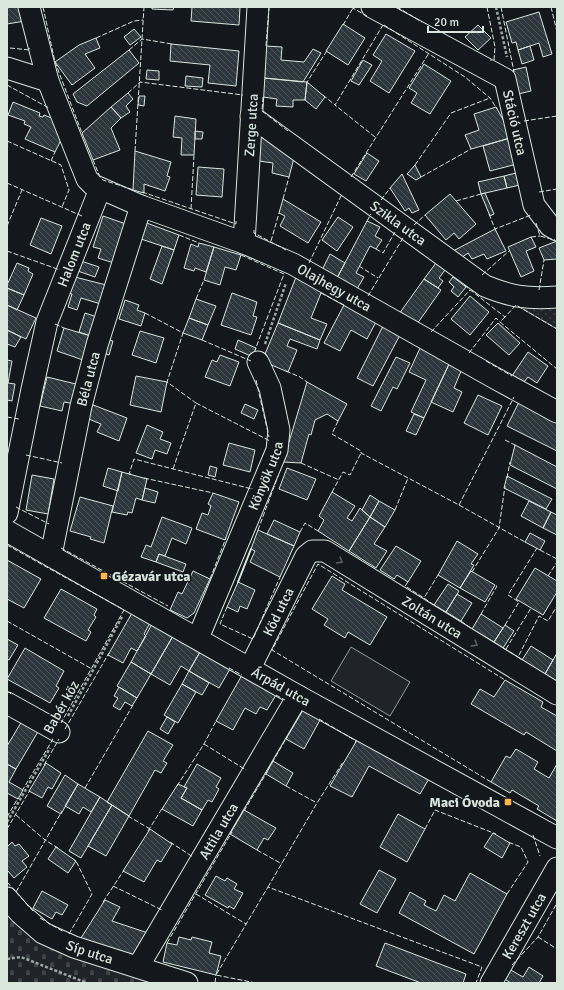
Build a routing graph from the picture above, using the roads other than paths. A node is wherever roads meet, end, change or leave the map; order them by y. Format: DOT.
graph roads {
  1 [pos="28,7"];
  2 [pos="258,7"];
  3 [pos="372,7"];
  4 [pos="7,68"];
  5 [pos="48,81"];
  6 [pos="251,116"];
  7 [pos="100,189"];
  8 [pos="141,206"];
  9 [pos="557,230"];
  10 [pos="244,243"];
  11 [pos="557,297"];
  12 [pos="258,362"];
  13 [pos="557,412"];
  14 [pos="7,513"];
  15 [pos="7,531"];
  16 [pos="51,555"];
  17 [pos="306,556"];
  18 [pos="198,638"];
  19 [pos="250,668"];
  20 [pos="557,694"];
  21 [pos="298,696"];
  22 [pos="7,703"];
  23 [pos="59,732"];
  24 [pos="557,838"];
  25 [pos="557,868"];
  26 [pos="7,898"];
  27 [pos="138,967"];
  28 [pos="187,983"];
  29 [pos="491,983"];
  1 -- 5 [label="street"];
  2 -- 6 [label="street, Zerge utca"];
  3 -- 9 [label="street, Stáció utca"];
  4 -- 5 [label="street"];
  5 -- 7 [label="street"];
  6 -- 10 [label="street, Zerge utca"];
  6 -- 11 [label="street, Szikla utca"];
  7 -- 8 [label="street, Olajhegy utca"];
  7 -- 14 [label="street, Halom utca"];
  8 -- 10 [label="street, Olajhegy utca"];
  8 -- 16 [label="street, Béla utca"];
  10 -- 13 [label="street, Olajhegy utca"];
  12 -- 18 [label="street, Könyök utca"];
  15 -- 16 [label="street, Árpád utca"];
  16 -- 18 [label="street, Árpád utca"];
  17 -- 19 [label="street, Köd utca"];
  17 -- 20 [label="street, Zoltán utca, one-way"];
  18 -- 19 [label="street, Árpád utca"];
  19 -- 21 [label="street, Árpád utca"];
  21 -- 24 [label="street, Árpád utca"];
  21 -- 27 [label="street, Attila utca"];
  22 -- 23 [label="street"];
  25 -- 29 [label="street, Kereszt utca"];
  26 -- 27 [label="street, Síp utca"];
  27 -- 28 [label="street, Síp utca"];
}
